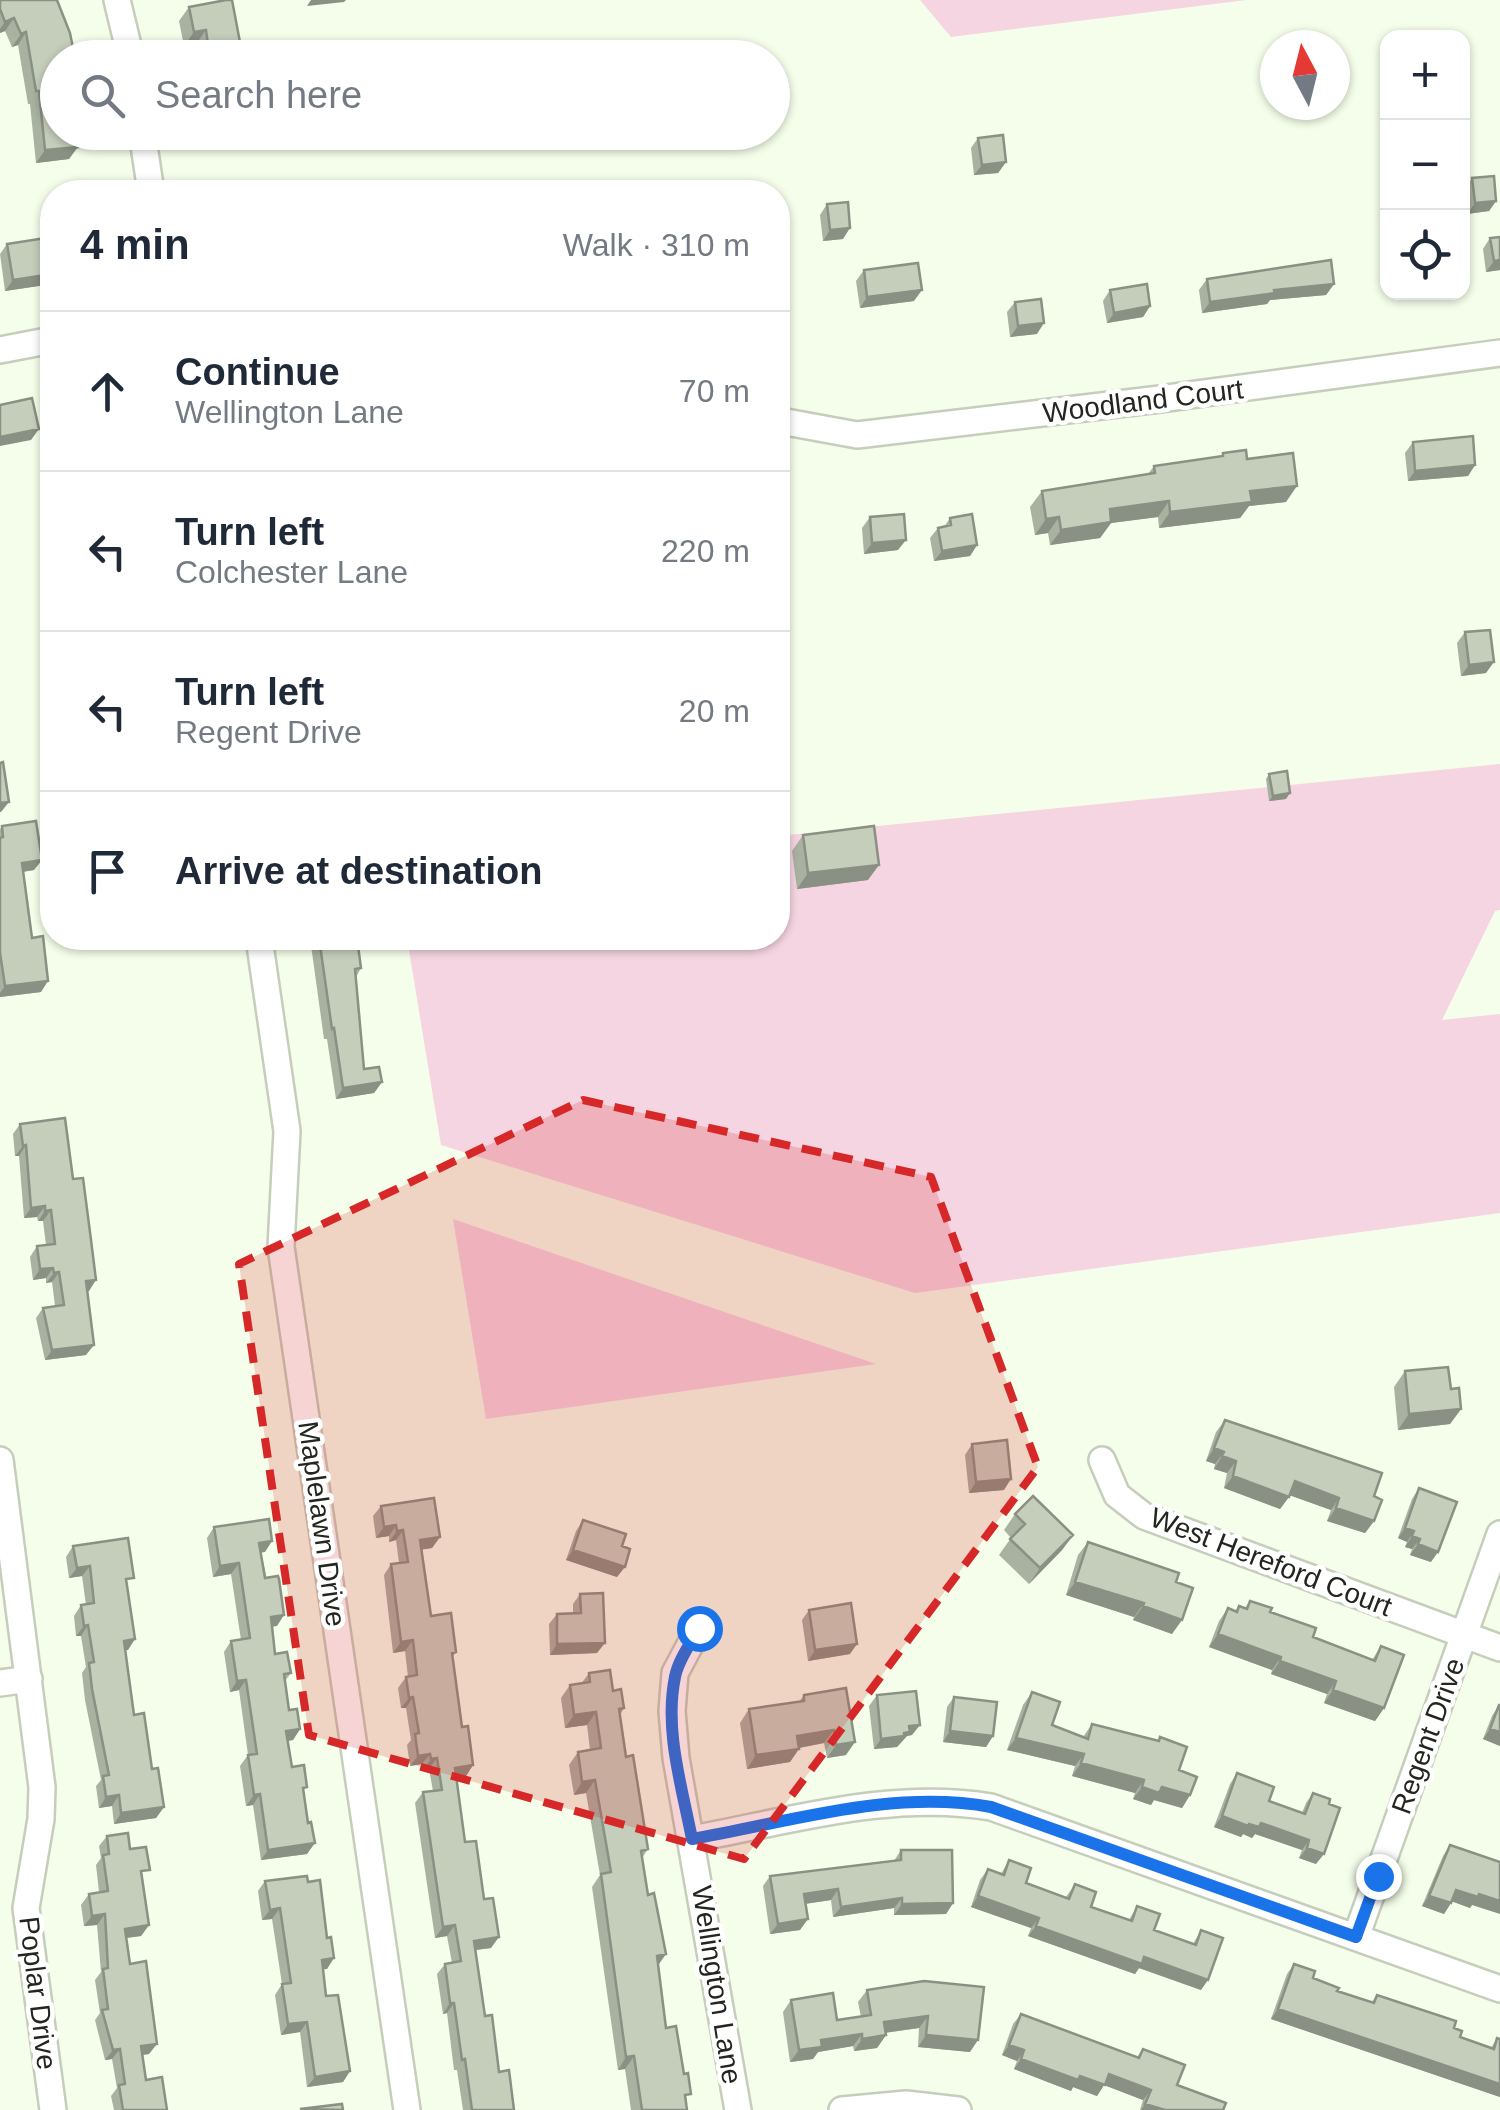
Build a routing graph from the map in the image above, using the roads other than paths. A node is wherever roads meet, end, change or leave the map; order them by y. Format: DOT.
graph roads {
  1 [pos="117,0"];
  2 [pos="127,40"];
  3 [pos="145,150"];
  4 [pos="149,180"];
  5 [pos="40,342"];
  6 [pos="0,350"];
  7 [pos="1500,353"];
  8 [pos="790,423"];
  9 [pos="260,950"];
  10 [pos="1102,1460"];
  11 [pos="1,1476"];
  12 [pos="1500,1534"];
  13 [pos="699,1628"];
  14 [pos="1464,1635"];
  15 [pos="1500,1648"];
  16 [pos="29,1679"];
  17 [pos="0,1683"];
  18 [pos="692,1839"];
  19 [pos="1356,1937"];
  20 [pos="1500,1989"];
  21 [pos="54,2110"];
  22 [pos="407,2110"];
  23 [pos="738,2110"];
  24 [pos="842,2110"];
  25 [pos="958,2110"];
  1 -- 2 [label="street"];
  3 -- 4 [label="street"];
  5 -- 6 [label="street"];
  7 -- 8 [label="street, Woodland Court"];
  9 -- 22 [label="street, Maplelawn Drive"];
  10 -- 14 [label="street, West Hereford Court"];
  11 -- 16 [label="street, Poplar Drive"];
  12 -- 14 [label="street, Regent Drive"];
  13 -- 18 [label="street, Wellington Lane"];
  14 -- 15 [label="street, West Hereford Court"];
  14 -- 19 [label="street, Regent Drive"];
  16 -- 17 [label="street"];
  16 -- 21 [label="street, Poplar Drive"];
  18 -- 19 [label="street"];
  18 -- 23 [label="street, Wellington Lane"];
  19 -- 20 [label="street"];
  24 -- 25 [label="street"];
}
